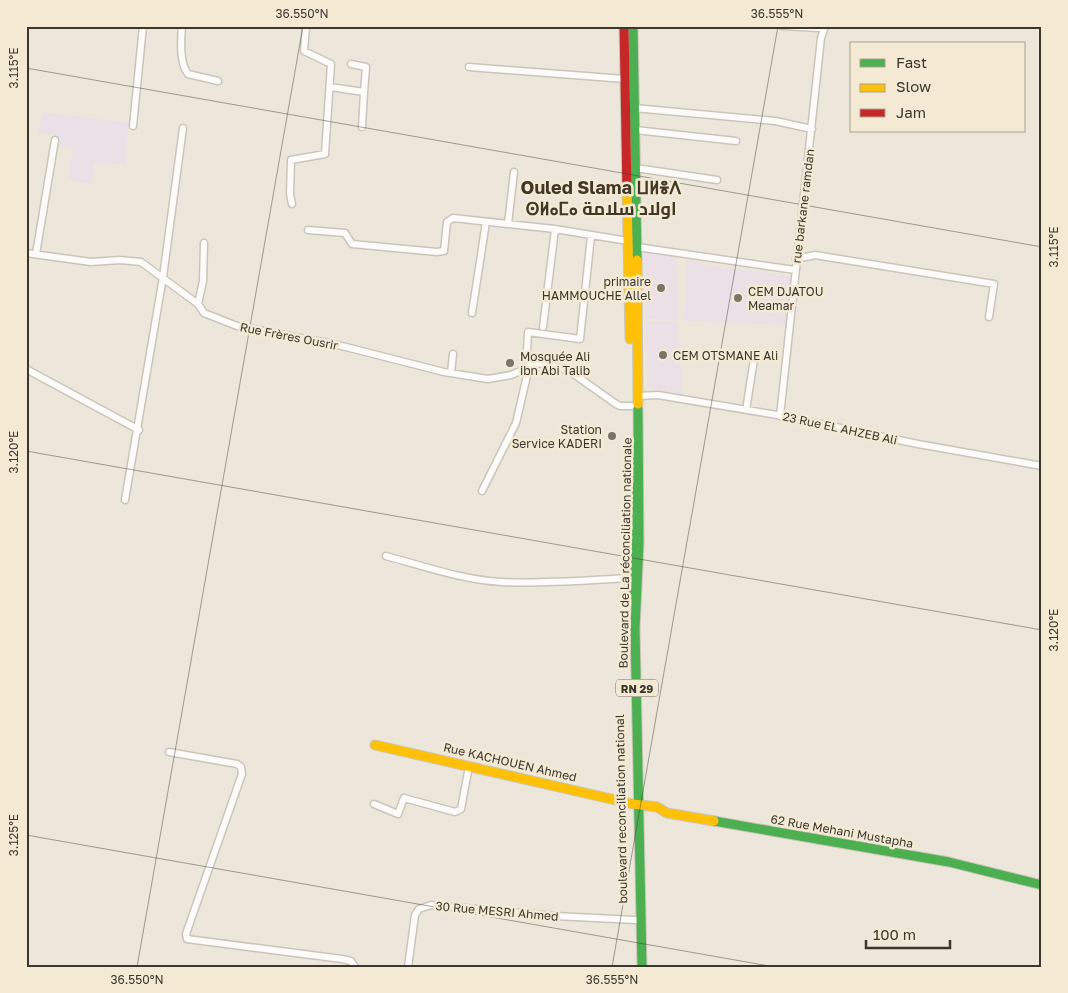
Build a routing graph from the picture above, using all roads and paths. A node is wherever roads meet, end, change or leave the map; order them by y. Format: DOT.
graph roads {
  1 [pos="143,26"];
  2 [pos="182,26"];
  3 [pos="306,26"];
  4 [pos="624,26"];
  5 [pos="632,26"];
  6 [pos="782,26"];
  7 [pos="819,26"];
  8 [pos="825,26"];
  9 [pos="351,64"];
  10 [pos="469,67"];
  11 [pos="625,79"];
  12 [pos="218,81"];
  13 [pos="330,87"];
  14 [pos="364,92"];
  15 [pos="634,108"];
  16 [pos="133,126"];
  17 [pos="362,127"];
  18 [pos="183,128"];
  19 [pos="812,129"];
  20 [pos="635,130"];
  21 [pos="55,140"];
  22 [pos="736,142"];
  23 [pos="636,168"];
  24 [pos="514,172"];
  25 [pos="717,180"];
  26 [pos="292,204"];
  27 [pos="486,222"];
  28 [pos="508,224"];
  29 [pos="555,229"];
  30 [pos="308,230"];
  31 [pos="591,236"];
  32 [pos="628,241"];
  33 [pos="204,243"];
  34 [pos="637,247"];
  35 [pos="26,254"];
  36 [pos="36,254"];
  37 [pos="796,258"];
  38 [pos="795,270"];
  39 [pos="164,277"];
  40 [pos="198,304"];
  41 [pos="472,313"];
  42 [pos="989,317"];
  43 [pos="543,327"];
  44 [pos="755,353"];
  45 [pos="453,354"];
  46 [pos="529,367"];
  47 [pos="26,369"];
  48 [pos="451,373"];
  49 [pos="635,405"];
  50 [pos="746,410"];
  51 [pos="780,416"];
  52 [pos="138,430"];
  53 [pos="1042,466"];
  54 [pos="482,491"];
  55 [pos="126,500"];
  56 [pos="386,556"];
  57 [pos="629,578"];
  58 [pos="375,745"];
  59 [pos="169,752"];
  60 [pos="469,766"];
  61 [pos="374,804"];
  62 [pos="636,804"];
  63 [pos="1042,885"];
  64 [pos="636,920"];
  65 [pos="355,967"];
  66 [pos="408,967"];
  67 [pos="637,967"];
  68 [pos="642,967"];
  1 -- 16 [label="street"];
  2 -- 12 [label="street"];
  3 -- 13 [label="street"];
  4 -- 11 [label="main road, RN 29"];
  5 -- 15 [label="main road, RN 29"];
  6 -- 7 [label="street"];
  8 -- 19 [label="street, rue barkane ramdan"];
  9 -- 14 [label="street"];
  10 -- 11 [label="street"];
  11 -- 32 [label="main road, RN 29"];
  13 -- 14 [label="street"];
  13 -- 26 [label="street"];
  14 -- 17 [label="street"];
  15 -- 19 [label="street"];
  15 -- 20 [label="main road, RN 29"];
  18 -- 39 [label="street"];
  19 -- 37 [label="street, rue barkane ramdan"];
  20 -- 22 [label="street"];
  20 -- 23 [label="main road, RN 29"];
  21 -- 36 [label="street"];
  23 -- 25 [label="street"];
  23 -- 34 [label="main road, RN 29"];
  24 -- 28 [label="street"];
  27 -- 28 [label="street"];
  27 -- 30 [label="street"];
  27 -- 41 [label="street"];
  28 -- 29 [label="street"];
  29 -- 31 [label="street"];
  29 -- 43 [label="street"];
  31 -- 32 [label="street"];
  31 -- 46 [label="street"];
  32 -- 49 [label="main road, RN 29"];
  33 -- 40 [label="street"];
  34 -- 38 [label="street"];
  34 -- 49 [label="main road, RN 29"];
  35 -- 36 [label="street, Rue Frères Ousrir"];
  36 -- 39 [label="street, Rue Frères Ousrir"];
  37 -- 38 [label="street, rue barkane ramdan"];
  37 -- 42 [label="street"];
  38 -- 51 [label="street, rue barkane ramdan"];
  39 -- 40 [label="street, Rue Frères Ousrir"];
  39 -- 52 [label="street"];
  40 -- 48 [label="street, Rue Frères Ousrir"];
  44 -- 50 [label="street"];
  45 -- 48 [label="street"];
  46 -- 48 [label="street, Rue Frères Ousrir"];
  46 -- 49 [label="street, Rue Frères Ousrir"];
  46 -- 54 [label="street"];
  47 -- 52 [label="street"];
  49 -- 50 [label="street, 23 Rue EL AHZEB Ali"];
  49 -- 57 [label="main road, boulevard reconciliation national / RN 29"];
  49 -- 62 [label="main road, Boulevard de La réconciliation nationale / RN 29"];
  50 -- 51 [label="street, 23 Rue EL AHZEB Ali"];
  51 -- 53 [label="street, 23 Rue EL AHZEB Ali"];
  52 -- 55 [label="street"];
  56 -- 57 [label="street"];
  57 -- 62 [label="main road, boulevard reconciliation national / RN 29"];
  58 -- 60 [label="main road, Rue KACHOUEN Ahmed"];
  59 -- 65 [label="street"];
  60 -- 61 [label="street"];
  60 -- 62 [label="main road, Rue KACHOUEN Ahmed"];
  62 -- 63 [label="main road, 62 Rue Mehani Mustapha"];
  62 -- 64 [label="main road, boulevard reconciliation national / RN 29"];
  62 -- 68 [label="main road, Boulevard de La réconciliation nationale / RN 29"];
  64 -- 66 [label="street, 30 Rue MESRI Ahmed"];
  64 -- 67 [label="main road, boulevard reconciliation national / RN 29"];
}
